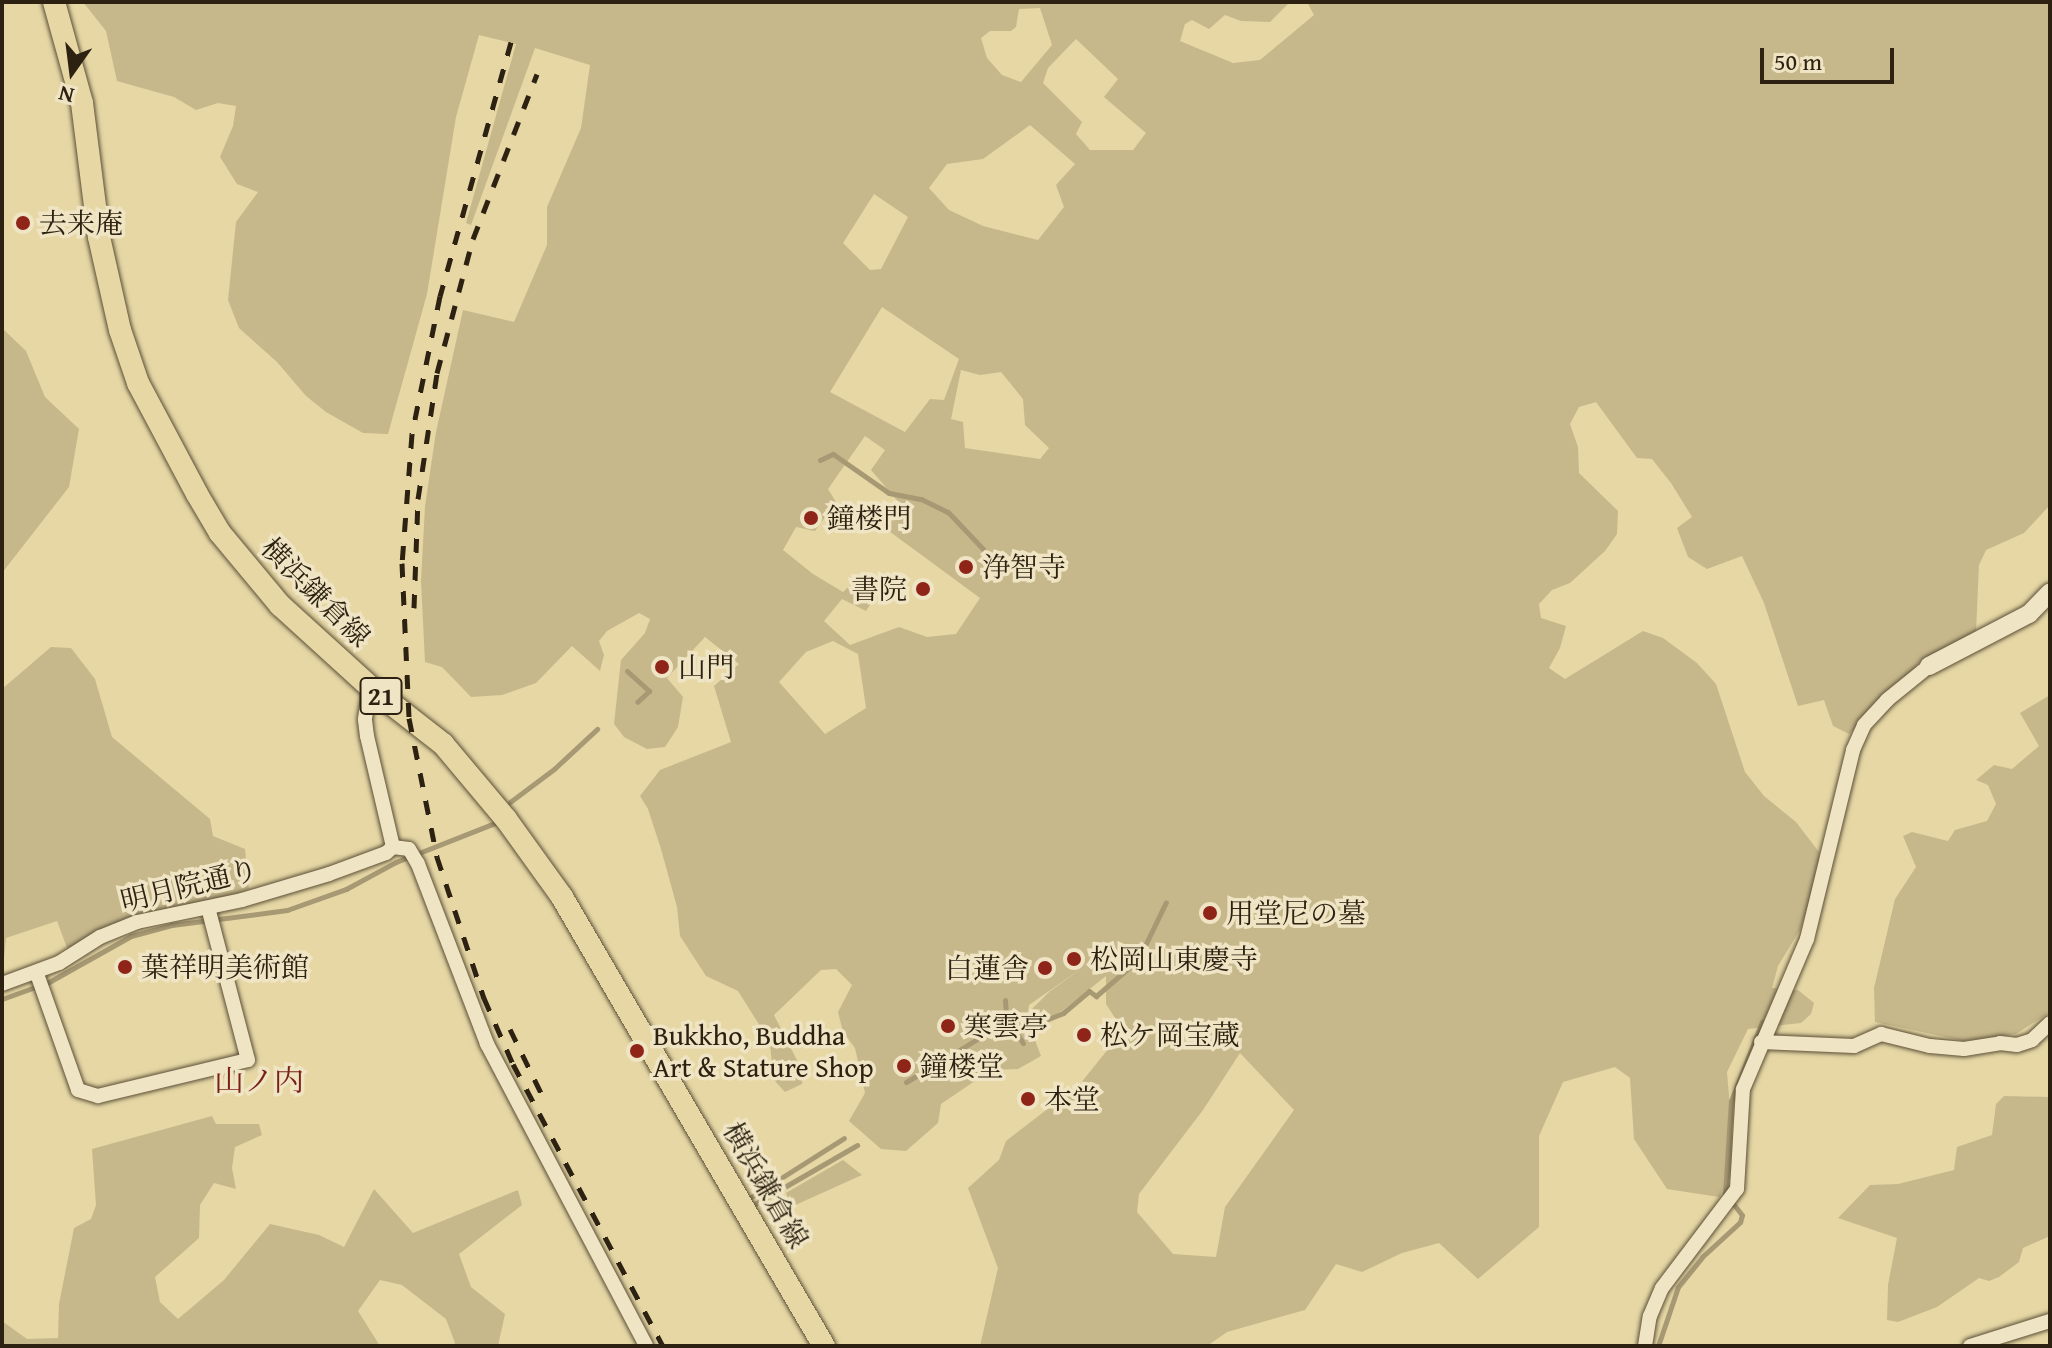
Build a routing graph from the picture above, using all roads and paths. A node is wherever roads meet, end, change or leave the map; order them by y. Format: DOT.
graph roads {
  1 [pos="54,2"];
  2 [pos="2050,592"];
  3 [pos="1929,666"];
  4 [pos="370,687"];
  5 [pos="393,847"];
  6 [pos="211,919"];
  7 [pos="40,982"];
  8 [pos="2,984"];
  9 [pos="2050,1023"];
  10 [pos="1761,1042"];
  11 [pos="2050,1321"];
  12 [pos="646,1346"];
  13 [pos="824,1346"];
  14 [pos="1645,1346"];
  15 [pos="1970,1346"];
  1 -- 4 [label="main road, 横浜鎌倉線 / 21"];
  2 -- 3 [label="street"];
  3 -- 10 [label="street"];
  4 -- 5 [label="street"];
  4 -- 13 [label="main road, 横浜鎌倉線 / 21"];
  5 -- 6 [label="street, 明月院通り"];
  5 -- 12 [label="street"];
  6 -- 7 [label="street, 明月院通り"];
  6 -- 7 [label="street"];
  7 -- 8 [label="street, 明月院通り"];
  9 -- 10 [label="street"];
  10 -- 14 [label="street"];
  11 -- 15 [label="street"];
}
